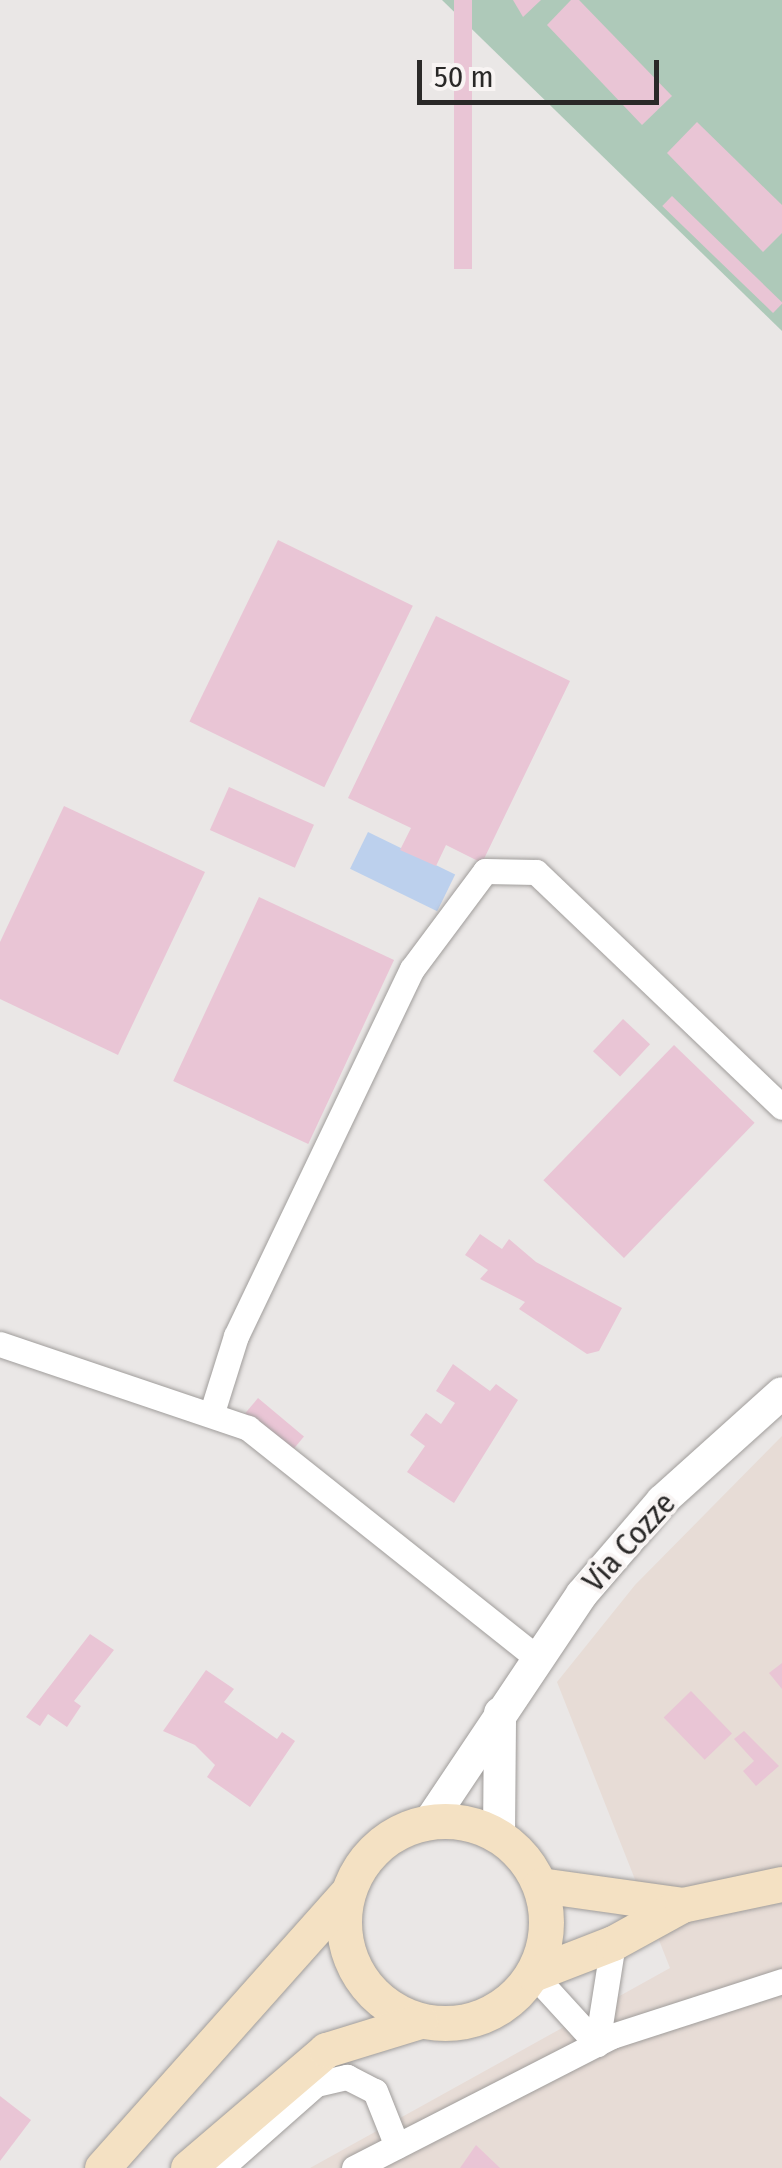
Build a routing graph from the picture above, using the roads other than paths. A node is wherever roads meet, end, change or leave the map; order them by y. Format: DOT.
graph roads {
  1 [pos="782,1107"];
  2 [pos="0,1344"];
  3 [pos="782,1392"];
  4 [pos="212,1412"];
  5 [pos="536,1658"];
  6 [pos="500,1713"];
  7 [pos="430,1821"];
  8 [pos="499,1835"];
  9 [pos="540,1884"];
  10 [pos="782,1884"];
  11 [pos="346,1893"];
  12 [pos="682,1905"];
  13 [pos="613,1943"];
  14 [pos="532,1974"];
  15 [pos="782,1981"];
  16 [pos="420,2021"];
  17 [pos="596,2044"];
  18 [pos="397,2146"];
  19 [pos="102,2168"];
  20 [pos="188,2168"];
  21 [pos="220,2168"];
  22 [pos="354,2168"];
  1 -- 4 [label="street"];
  2 -- 4 [label="street"];
  3 -- 5 [label="street, Via Cozze"];
  4 -- 5 [label="street"];
  5 -- 6 [label="street, Via Cozze"];
  6 -- 7 [label="street, Via Cozze"];
  6 -- 8 [label="street"];
  7 -- 8 [label="main road"];
  7 -- 11 [label="main road"];
  8 -- 9 [label="main road"];
  9 -- 12 [label="main road"];
  9 -- 14 [label="main road"];
  10 -- 12 [label="main road"];
  11 -- 16 [label="main road"];
  11 -- 19 [label="main road"];
  12 -- 13 [label="main road"];
  13 -- 14 [label="main road"];
  13 -- 17 [label="street"];
  14 -- 16 [label="main road"];
  14 -- 17 [label="street"];
  15 -- 17 [label="street"];
  16 -- 20 [label="main road"];
  17 -- 18 [label="street"];
  18 -- 21 [label="street"];
  18 -- 22 [label="street"];
}
